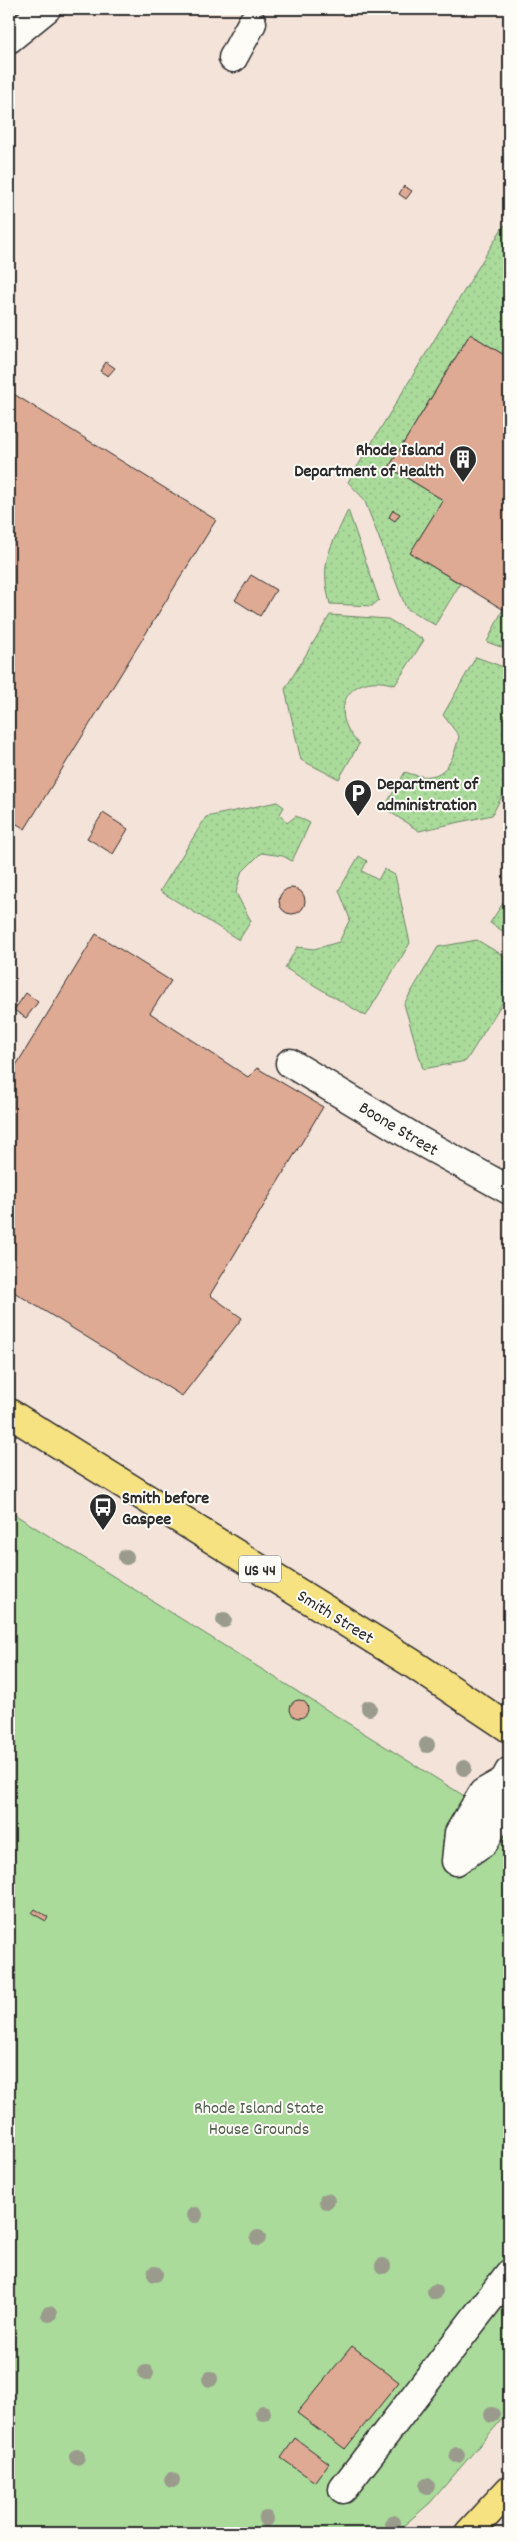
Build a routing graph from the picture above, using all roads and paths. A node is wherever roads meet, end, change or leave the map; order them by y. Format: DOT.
graph roads {
  1 [pos="46,9"];
  2 [pos="252,23"];
  3 [pos="9,39"];
  4 [pos="233,58"];
  5 [pos="290,1063"];
  6 [pos="509,1190"];
  7 [pos="9,1412"];
  8 [pos="509,1728"];
  9 [pos="509,2274"];
  10 [pos="342,2489"];
  11 [pos="509,2490"];
  12 [pos="469,2533"];
  1 -- 3 [label="street"];
  2 -- 4 [label="street"];
  5 -- 6 [label="street, Boone Street"];
  7 -- 8 [label="main road, Smith Street / US 44"];
  9 -- 10 [label="street"];
  11 -- 12 [label="main road"];
}
